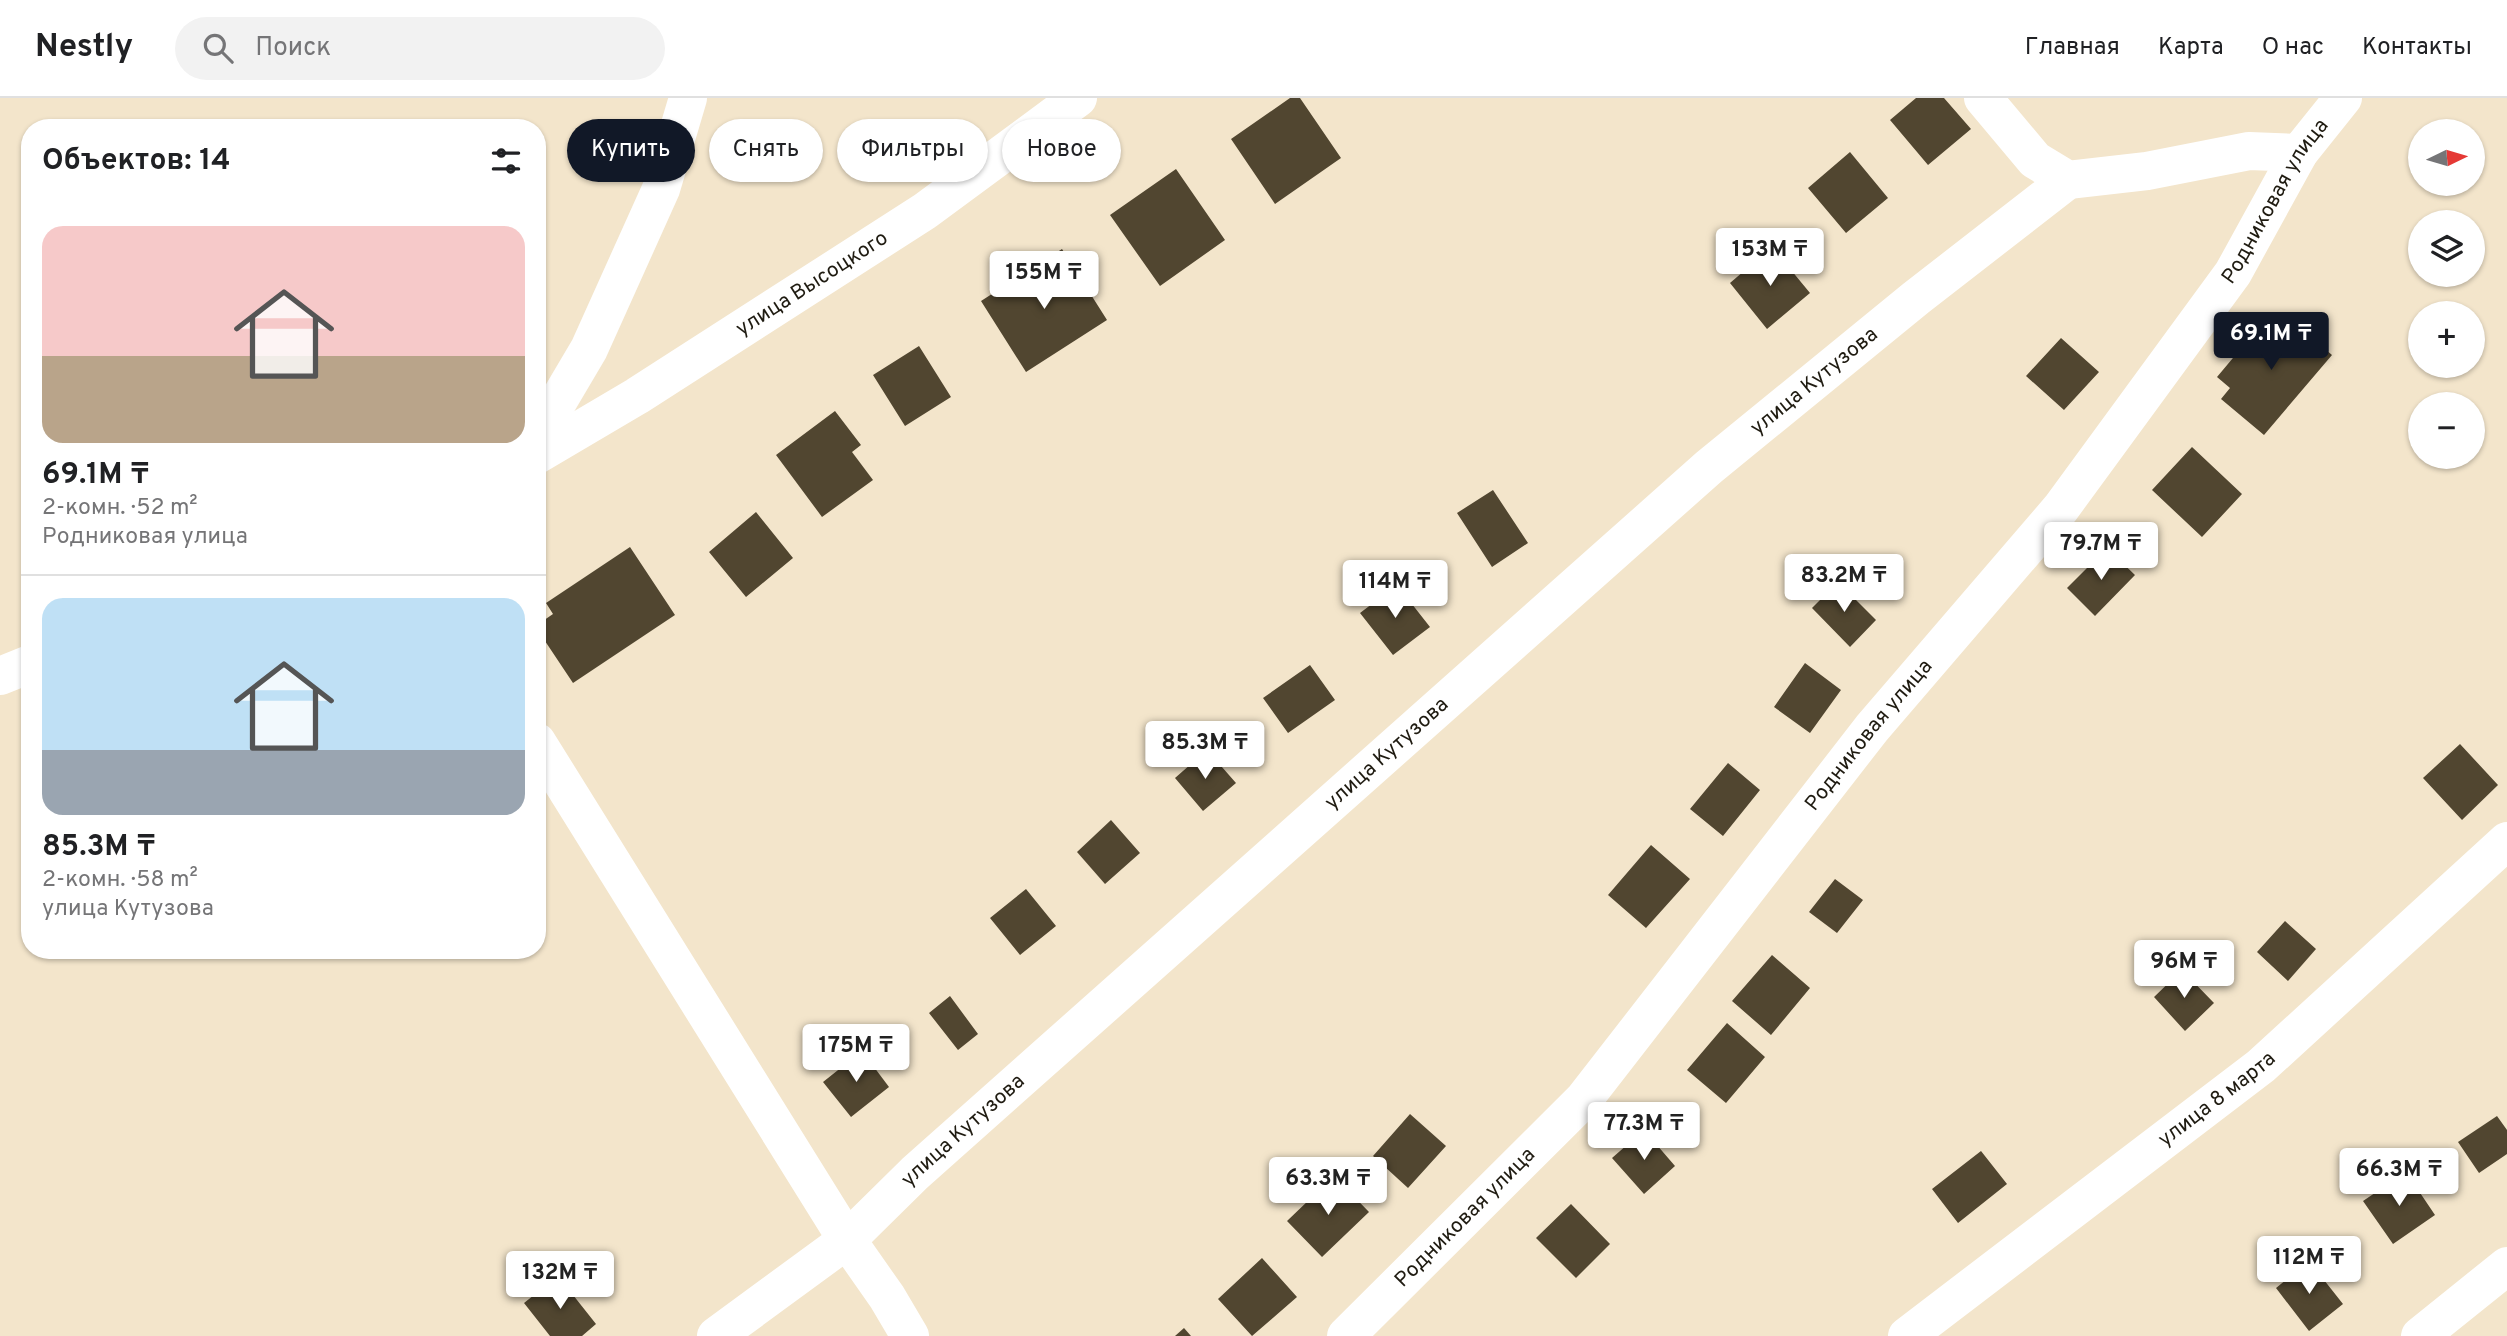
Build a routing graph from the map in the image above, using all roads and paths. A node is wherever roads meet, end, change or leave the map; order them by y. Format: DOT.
graph roads {
  1 [pos="688,98"];
  2 [pos="1078,98"];
  3 [pos="1983,98"];
  4 [pos="2343,98"];
  5 [pos="2299,153"];
  6 [pos="2068,180"];
  7 [pos="546,422"];
  8 [pos="546,450"];
  9 [pos="21,668"];
  10 [pos="0,676"];
  11 [pos="546,756"];
  12 [pos="2507,841"];
  13 [pos="848,1240"];
  14 [pos="2507,1266"];
  15 [pos="716,1336"];
  16 [pos="910,1336"];
  17 [pos="1346,1336"];
  18 [pos="1908,1336"];
  19 [pos="2420,1336"];
  1 -- 7 [label="street"];
  2 -- 8 [label="street, улица Высоцкого"];
  3 -- 6 [label="street"];
  4 -- 5 [label="street, Родниковая улица"];
  5 -- 6 [label="street"];
  5 -- 17 [label="street, Родниковая улица"];
  6 -- 13 [label="street, улица Кутузова"];
  9 -- 10 [label="street"];
  11 -- 13 [label="street"];
  12 -- 18 [label="street, улица 8 марта"];
  13 -- 15 [label="street, улица Кутузова"];
  13 -- 16 [label="street"];
  14 -- 19 [label="street"];
}
